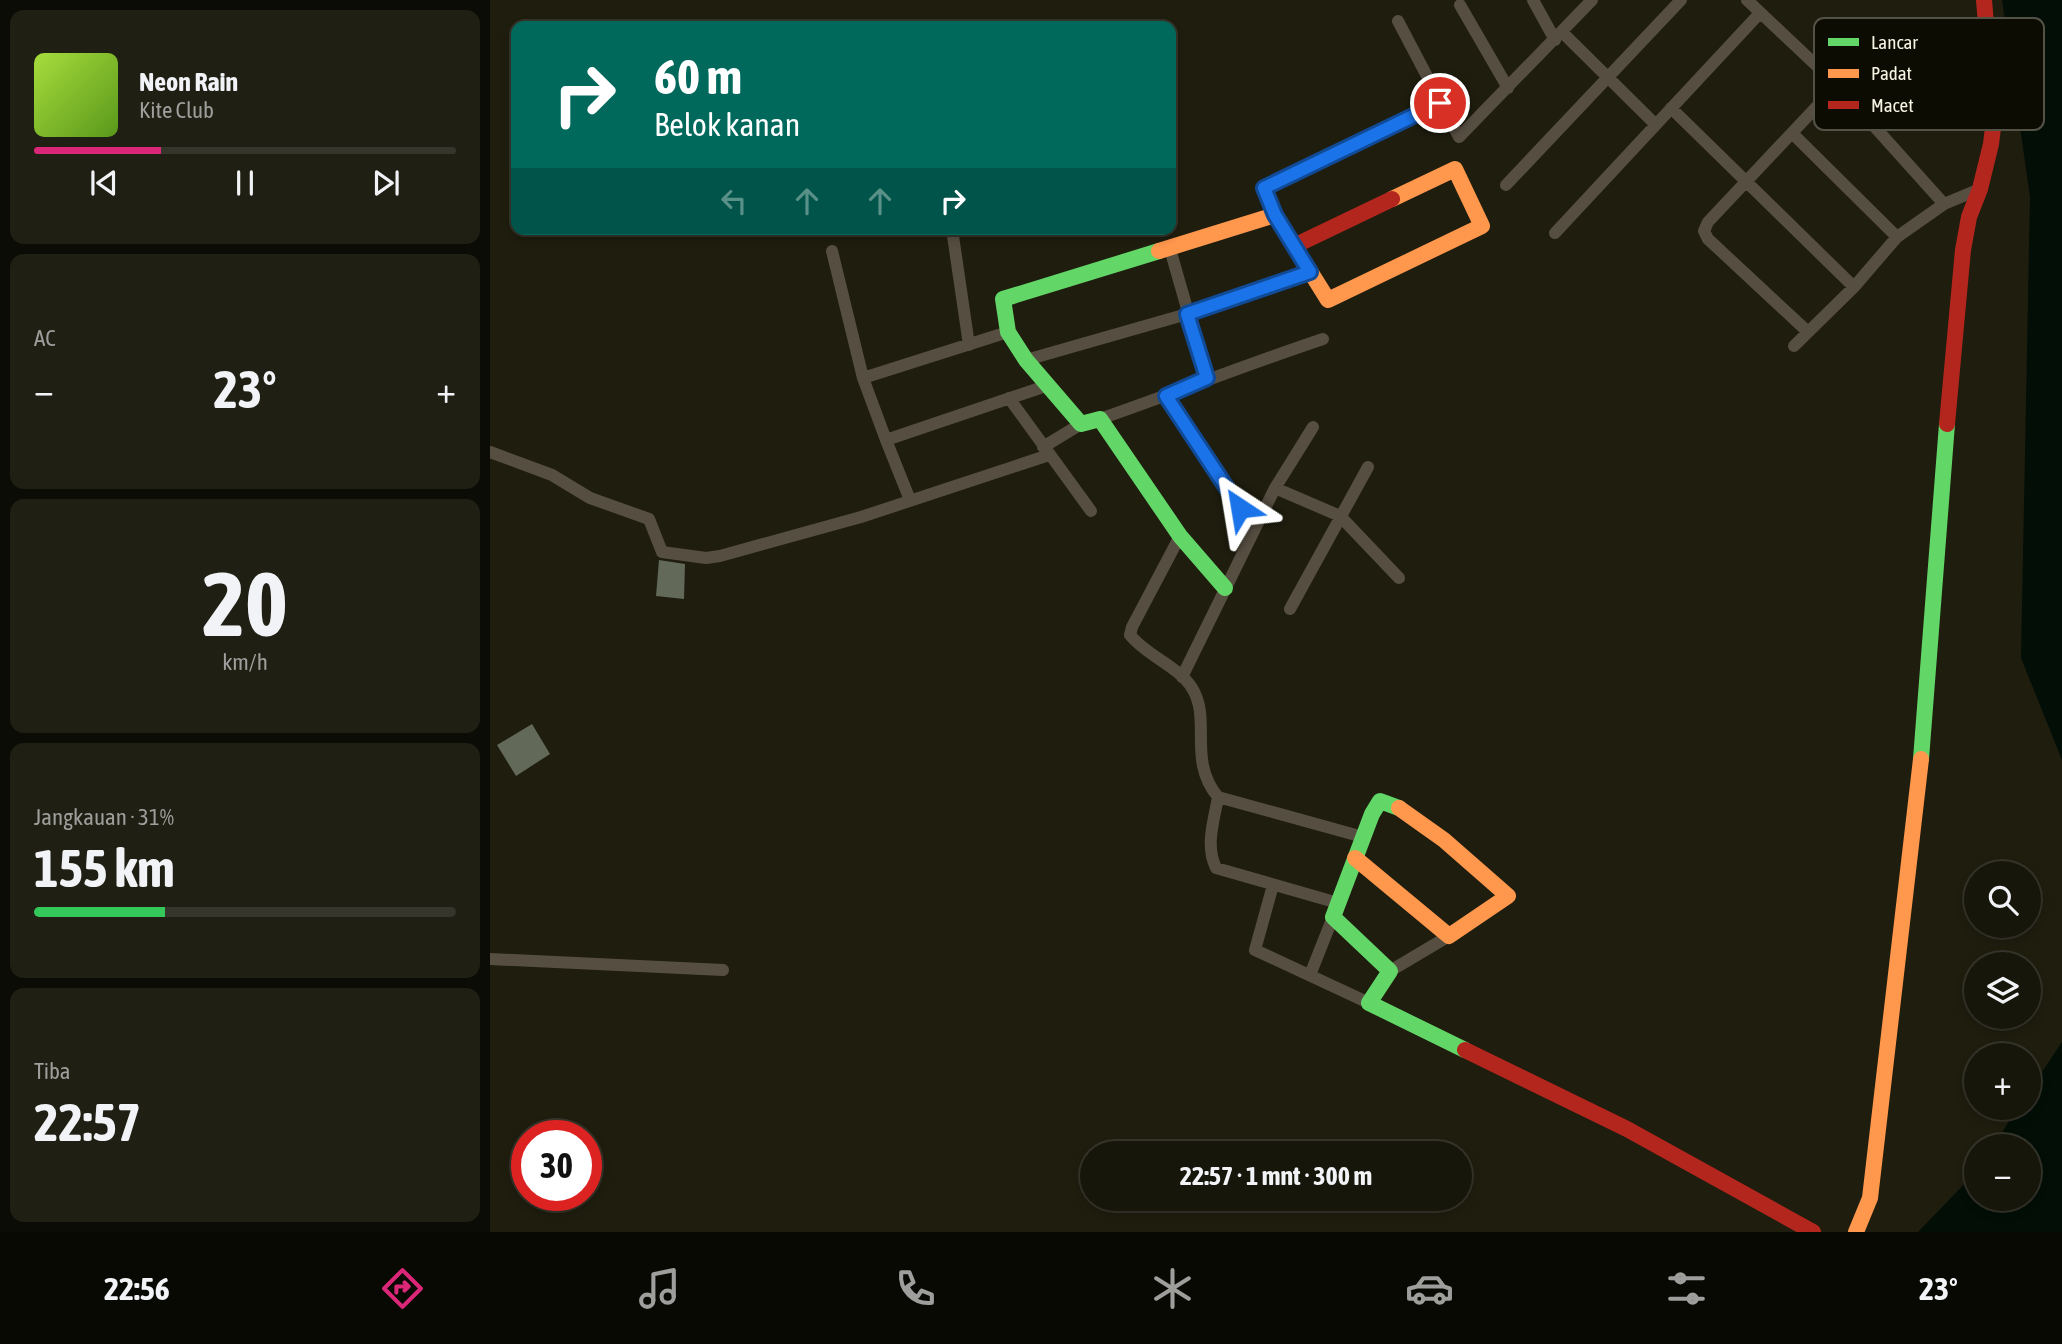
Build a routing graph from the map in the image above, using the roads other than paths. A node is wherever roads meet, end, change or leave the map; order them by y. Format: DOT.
graph roads {
  1 [pos="1533,0"];
  2 [pos="1592,0"];
  3 [pos="1681,0"];
  4 [pos="1747,0"];
  5 [pos="1983,0"];
  6 [pos="1460,5"];
  7 [pos="1760,13"];
  8 [pos="1985,18"];
  9 [pos="1398,21"];
  10 [pos="1558,36"];
  11 [pos="1814,63"];
  12 [pos="1608,78"];
  13 [pos="1507,88"];
  14 [pos="1440,103"];
  15 [pos="1671,108"];
  16 [pos="1814,110"];
  17 [pos="1656,124"];
  18 [pos="1877,130"];
  19 [pos="1992,130"];
  20 [pos="1792,133"];
  21 [pos="1744,181"];
  22 [pos="1506,185"];
  23 [pos="1980,189"];
  24 [pos="1944,204"];
  25 [pos="1275,215"];
  26 [pos="1555,233"];
  27 [pos="954,235"];
  28 [pos="1897,237"];
  29 [pos="1294,246"];
  30 [pos="1170,249"];
  31 [pos="832,251"];
  32 [pos="1310,272"];
  33 [pos="1854,287"];
  34 [pos="1187,314"];
  35 [pos="1008,332"];
  36 [pos="1808,332"];
  37 [pos="1323,339"];
  38 [pos="969,345"];
  39 [pos="1794,346"];
  40 [pos="1026,360"];
  41 [pos="863,378"];
  42 [pos="1207,378"];
  43 [pos="1046,386"];
  44 [pos="1166,396"];
  45 [pos="1009,398"];
  46 [pos="1100,419"];
  47 [pos="1081,424"];
  48 [pos="1312,427"];
  49 [pos="886,440"];
  50 [pos="1046,451"];
  51 [pos="490,453"];
  52 [pos="1368,467"];
  53 [pos="1275,488"];
  54 [pos="910,500"];
  55 [pos="1091,511"];
  56 [pos="1340,516"];
  57 [pos="1254,530"];
  58 [pos="1180,536"];
  59 [pos="1399,578"];
  60 [pos="1226,588"];
  61 [pos="1290,609"];
  62 [pos="1182,677"];
  63 [pos="1218,797"];
  64 [pos="1363,837"];
  65 [pos="1355,858"];
  66 [pos="1273,885"];
  67 [pos="1336,910"];
  68 [pos="1449,936"];
  69 [pos="490,959"];
  70 [pos="723,970"];
  71 [pos="1390,971"];
  72 [pos="1310,975"];
  73 [pos="1369,1003"];
  74 [pos="1813,1232"];
  75 [pos="1856,1232"];
  1 -- 10 [label="street"];
  2 -- 10 [label="street"];
  3 -- 12 [label="street"];
  4 -- 7 [label="street"];
  5 -- 8 [label="street"];
  6 -- 13 [label="street"];
  7 -- 11 [label="street"];
  7 -- 15 [label="street"];
  9 -- 14 [label="street"];
  10 -- 12 [label="street"];
  10 -- 13 [label="street"];
  12 -- 17 [label="street"];
  12 -- 22 [label="street"];
  13 -- 14 [label="street"];
  14 -- 25 [label="street"];
  15 -- 17 [label="street"];
  15 -- 21 [label="street"];
  16 -- 20 [label="street"];
  17 -- 26 [label="street"];
  18 -- 24 [label="street"];
  19 -- 23 [label="street"];
  20 -- 21 [label="street"];
  20 -- 28 [label="street"];
  21 -- 33 [label="street"];
  21 -- 36 [label="street"];
  23 -- 24 [label="street"];
  23 -- 75 [label="street"];
  24 -- 28 [label="street"];
  25 -- 29 [label="street"];
  25 -- 30 [label="street"];
  27 -- 38 [label="street"];
  28 -- 33 [label="street"];
  29 -- 32 [label="street"];
  29 -- 32 [label="street"];
  30 -- 34 [label="street"];
  30 -- 35 [label="street"];
  31 -- 41 [label="street"];
  32 -- 34 [label="street"];
  33 -- 36 [label="street"];
  34 -- 40 [label="street"];
  34 -- 42 [label="street"];
  35 -- 38 [label="street"];
  35 -- 40 [label="street"];
  36 -- 39 [label="street"];
  37 -- 42 [label="street"];
  38 -- 41 [label="street"];
  40 -- 43 [label="street"];
  41 -- 49 [label="street"];
  42 -- 44 [label="street"];
  43 -- 45 [label="street"];
  43 -- 47 [label="street"];
  44 -- 46 [label="street"];
  44 -- 57 [label="street"];
  45 -- 49 [label="street"];
  45 -- 50 [label="street"];
  46 -- 47 [label="street"];
  46 -- 58 [label="street"];
  47 -- 50 [label="street"];
  48 -- 53 [label="street"];
  49 -- 54 [label="street"];
  50 -- 54 [label="street"];
  50 -- 55 [label="street"];
  51 -- 54 [label="street"];
  52 -- 56 [label="street"];
  53 -- 56 [label="street"];
  53 -- 57 [label="street"];
  56 -- 59 [label="street"];
  56 -- 61 [label="street"];
  57 -- 60 [label="street"];
  58 -- 60 [label="street"];
  58 -- 62 [label="street"];
  60 -- 62 [label="street"];
  62 -- 63 [label="street"];
  63 -- 64 [label="street"];
  63 -- 66 [label="street"];
  64 -- 65 [label="street"];
  64 -- 68 [label="street"];
  65 -- 67 [label="street"];
  65 -- 68 [label="street"];
  66 -- 67 [label="street"];
  66 -- 72 [label="street"];
  67 -- 71 [label="street"];
  67 -- 72 [label="street"];
  68 -- 71 [label="street"];
  69 -- 70 [label="street"];
  71 -- 73 [label="street"];
  72 -- 73 [label="street"];
  73 -- 74 [label="street"];
}
